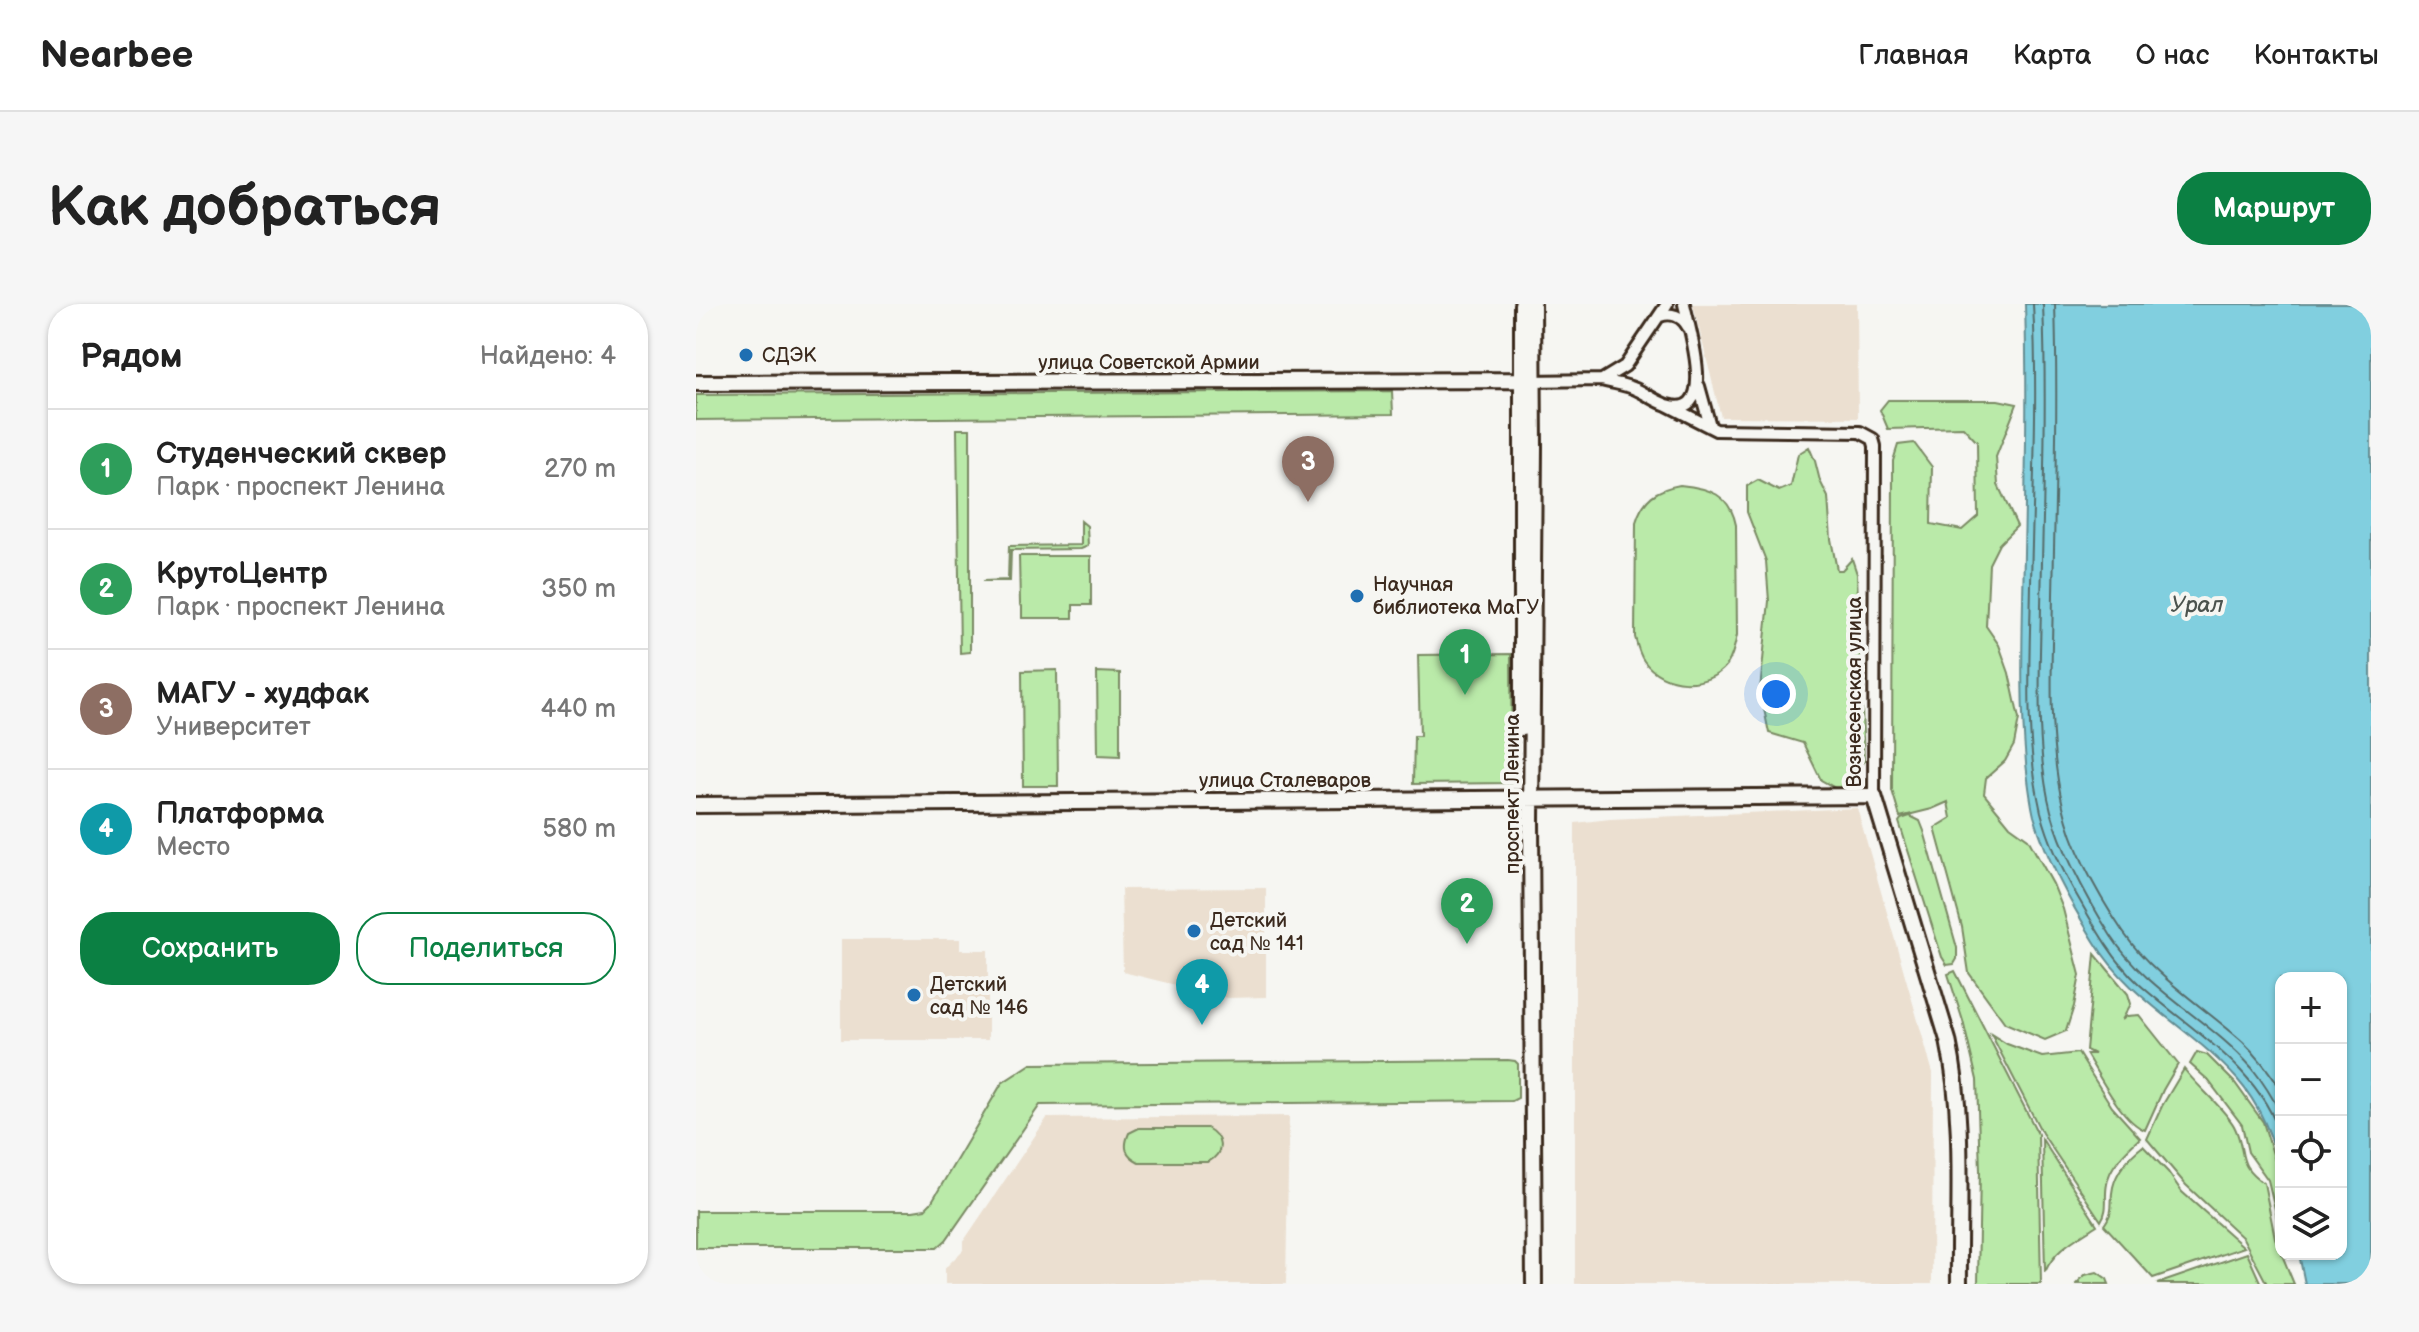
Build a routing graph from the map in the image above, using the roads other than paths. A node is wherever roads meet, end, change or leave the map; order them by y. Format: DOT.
graph roads {
  1 [pos="1522,304"];
  2 [pos="1533,304"];
  3 [pos="1667,304"];
  4 [pos="1684,304"];
  5 [pos="1660,316"];
  6 [pos="1689,328"];
  7 [pos="1625,366"];
  8 [pos="1602,380"];
  9 [pos="1528,381"];
  10 [pos="1699,382"];
  11 [pos="696,383"];
  12 [pos="1634,388"];
  13 [pos="1667,405"];
  14 [pos="1713,428"];
  15 [pos="1874,796"];
  16 [pos="1527,800"];
  17 [pos="696,805"];
  18 [pos="1525,1284"];
  19 [pos="1534,1284"];
  20 [pos="1959,1284"];
  1 -- 9 [label="main road, проспект Ленина"];
  2 -- 9 [label="main road, проспект Ленина"];
  3 -- 5 [label="street"];
  4 -- 6 [label="street"];
  5 -- 6 [label="street"];
  5 -- 7 [label="street"];
  6 -- 10 [label="street"];
  7 -- 8 [label="street"];
  7 -- 12 [label="street"];
  8 -- 9 [label="street, улица Советской Армии"];
  8 -- 12 [label="street, улица Советской Армии"];
  9 -- 11 [label="main road, улица Советской Армии"];
  9 -- 16 [label="main road, проспект Ленина"];
  10 -- 13 [label="street"];
  10 -- 14 [label="street"];
  12 -- 13 [label="street"];
  13 -- 14 [label="street"];
  14 -- 15 [label="street, Вознесенская улица"];
  15 -- 16 [label="main road, улица Сталеваров"];
  15 -- 20 [label="main road, Вознесенская улица"];
  16 -- 17 [label="main road, улица Сталеваров"];
  16 -- 18 [label="main road, проспект Ленина"];
  16 -- 19 [label="main road, проспект Ленина"];
}
